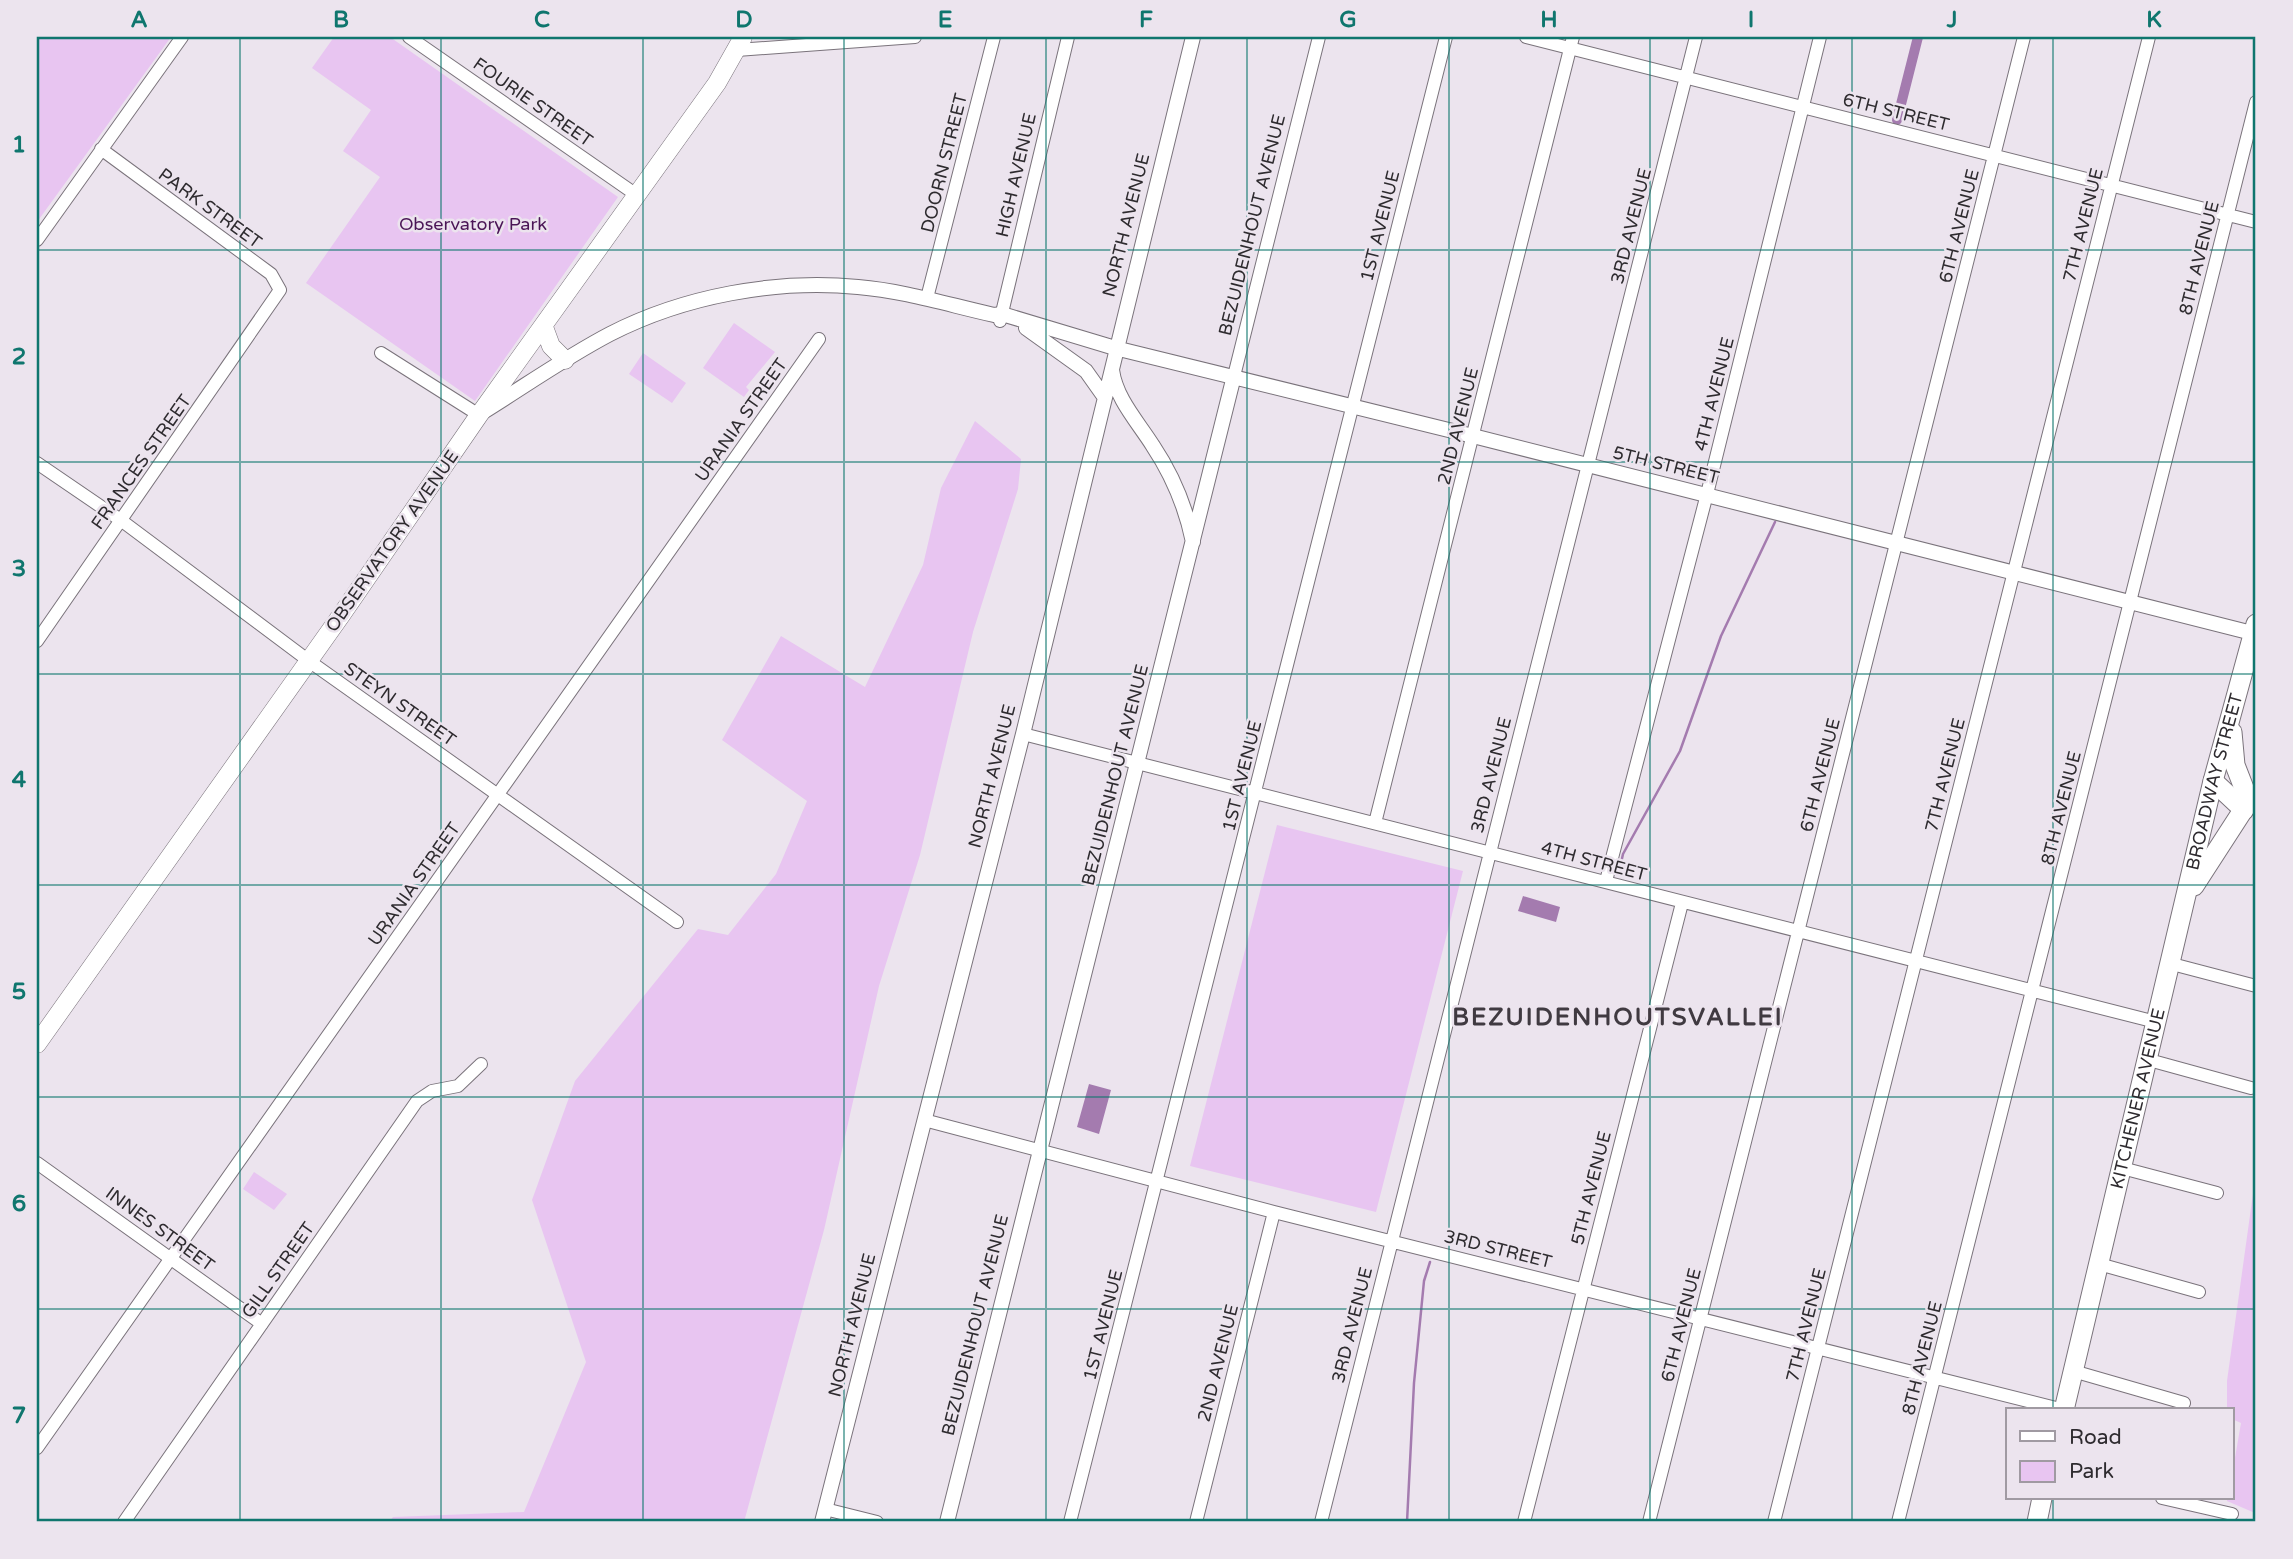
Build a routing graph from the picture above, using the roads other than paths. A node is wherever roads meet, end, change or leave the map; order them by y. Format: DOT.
graph roads {
  1 [pos="182,37"];
  2 [pos="409,37"];
  3 [pos="915,37"];
  4 [pos="994,37"];
  5 [pos="1068,37"];
  6 [pos="1193,37"];
  7 [pos="1319,37"];
  8 [pos="1446,37"];
  9 [pos="1526,37"];
  10 [pos="1696,37"];
  11 [pos="1820,37"];
  12 [pos="2024,37"];
  13 [pos="2150,37"];
  14 [pos="886,38"];
  15 [pos="740,43"];
  16 [pos="1572,43"];
  17 [pos="1686,77"];
  18 [pos="2256,102"];
  19 [pos="1803,107"];
  20 [pos="101,149"];
  21 [pos="1995,156"];
  22 [pos="2111,185"];
  23 [pos="638,196"];
  24 [pos="2227,215"];
  25 [pos="2256,222"];
  26 [pos="37,240"];
  27 [pos="927,298"];
  28 [pos="274,304"];
  29 [pos="999,317"];
  30 [pos="544,327"];
  31 [pos="1026,328"];
  32 [pos="1067,335"];
  33 [pos="819,339"];
  34 [pos="1115,348"];
  35 [pos="381,353"];
  36 [pos="565,360"];
  37 [pos="1111,365"];
  38 [pos="1234,376"];
  39 [pos="1103,395"];
  40 [pos="1124,403"];
  41 [pos="1353,406"];
  42 [pos="1099,412"];
  43 [pos="479,415"];
  44 [pos="1474,436"];
  45 [pos="37,463"];
  46 [pos="1589,465"];
  47 [pos="1707,494"];
  48 [pos="122,521"];
  49 [pos="1898,543"];
  50 [pos="1194,546"];
  51 [pos="2013,573"];
  52 [pos="2131,603"];
  53 [pos="2255,631"];
  54 [pos="37,640"];
  55 [pos="309,661"];
  56 [pos="2232,715"];
  57 [pos="1023,734"];
  58 [pos="1137,763"];
  59 [pos="2213,781"];
  60 [pos="1256,792"];
  61 [pos="499,794"];
  62 [pos="2251,805"];
  63 [pos="1376,823"];
  64 [pos="1490,851"];
  65 [pos="1606,881"];
  66 [pos="2186,899"];
  67 [pos="1682,903"];
  68 [pos="677,922"];
  69 [pos="1799,932"];
  70 [pos="1916,961"];
  71 [pos="2172,964"];
  72 [pos="2256,986"];
  73 [pos="2033,990"];
  74 [pos="2156,1022"];
  75 [pos="37,1044"];
  76 [pos="2148,1059"];
  77 [pos="481,1064"];
  78 [pos="2251,1088"];
  79 [pos="924,1120"];
  80 [pos="1038,1150"];
  81 [pos="37,1163"];
  82 [pos="2122,1167"];
  83 [pos="1158,1181"];
  84 [pos="2217,1193"];
  85 [pos="1274,1212"];
  86 [pos="1391,1241"];
  87 [pos="172,1259"];
  88 [pos="2099,1264"];
  89 [pos="1583,1289"];
  90 [pos="2199,1292"];
  91 [pos="1700,1320"];
  92 [pos="262,1324"];
  93 [pos="1818,1348"];
  94 [pos="2073,1371"];
  95 [pos="1935,1378"];
  96 [pos="2184,1404"];
  97 [pos="2056,1408"];
  98 [pos="2064,1408"];
  99 [pos="37,1448"];
  100 [pos="2042,1500"];
  101 [pos="2170,1500"];
  102 [pos="2232,1514"];
  103 [pos="824,1516"];
  104 [pos="124,1522"];
  105 [pos="877,1522"];
  106 [pos="947,1522"];
  107 [pos="1070,1522"];
  108 [pos="1196,1522"];
  109 [pos="1321,1522"];
  110 [pos="1524,1522"];
  111 [pos="1649,1522"];
  112 [pos="1774,1522"];
  113 [pos="1898,1522"];
  114 [pos="2036,1522"];
  1 -- 20 [label="street"];
  2 -- 23 [label="street, FOURIE STREET"];
  3 -- 14 [label="street"];
  4 -- 27 [label="street, DOORN STREET"];
  5 -- 29 [label="street, HIGH AVENUE"];
  6 -- 34 [label="street, NORTH AVENUE"];
  7 -- 38 [label="street, BEZUIDENHOUT AVENUE"];
  8 -- 41 [label="street, 1ST AVENUE"];
  9 -- 16 [label="street, 6TH STREET"];
  10 -- 17 [label="street, 3RD AVENUE"];
  11 -- 19 [label="street, 4TH AVENUE"];
  12 -- 21 [label="street, 6TH AVENUE"];
  13 -- 22 [label="street, 7TH AVENUE"];
  14 -- 15 [label="street"];
  15 -- 23 [label="main road, OBSERVATORY AVENUE"];
  16 -- 17 [label="street, 6TH STREET"];
  16 -- 44 [label="street, 2ND AVENUE"];
  17 -- 19 [label="street, 6TH STREET"];
  17 -- 46 [label="street, 3RD AVENUE"];
  18 -- 24 [label="street, 8TH AVENUE"];
  19 -- 21 [label="street, 6TH STREET"];
  19 -- 47 [label="street, 4TH AVENUE"];
  20 -- 26 [label="street"];
  20 -- 28 [label="street, PARK STREET"];
  21 -- 22 [label="street, 6TH STREET"];
  21 -- 49 [label="street, 6TH AVENUE"];
  22 -- 24 [label="street, 6TH STREET"];
  22 -- 51 [label="street, 7TH AVENUE"];
  23 -- 30 [label="main road, OBSERVATORY AVENUE"];
  24 -- 25 [label="street, 6TH STREET"];
  24 -- 52 [label="street, 8TH AVENUE"];
  27 -- 29 [label="street"];
  27 -- 36 [label="street"];
  28 -- 48 [label="street, FRANCES STREET"];
  29 -- 31 [label="street, 5TH STREET"];
  29 -- 32 [label="street, 5TH STREET"];
  30 -- 36 [label="main road"];
  30 -- 43 [label="main road, OBSERVATORY AVENUE"];
  31 -- 32 [label="street, 5TH STREET"];
  31 -- 39 [label="street"];
  32 -- 34 [label="street, 5TH STREET"];
  33 -- 61 [label="street, URANIA STREET"];
  34 -- 37 [label="street, NORTH AVENUE"];
  34 -- 38 [label="street, 5TH STREET"];
  35 -- 43 [label="street"];
  36 -- 43 [label="street"];
  37 -- 39 [label="street, NORTH AVENUE"];
  37 -- 40 [label="street"];
  38 -- 41 [label="street, 5TH STREET"];
  38 -- 50 [label="street, BEZUIDENHOUT AVENUE"];
  39 -- 42 [label="street, NORTH AVENUE"];
  40 -- 42 [label="street"];
  40 -- 50 [label="street"];
  41 -- 44 [label="street, 5TH STREET"];
  41 -- 60 [label="street, 1ST AVENUE"];
  42 -- 57 [label="street, NORTH AVENUE"];
  43 -- 55 [label="main road, OBSERVATORY AVENUE"];
  44 -- 46 [label="street, 5TH STREET"];
  44 -- 63 [label="street, 2ND AVENUE"];
  45 -- 48 [label="street, STEYN STREET"];
  46 -- 47 [label="street, 5TH STREET"];
  46 -- 64 [label="street, 3RD AVENUE"];
  47 -- 49 [label="street, 5TH STREET"];
  47 -- 65 [label="street, 4TH AVENUE"];
  48 -- 54 [label="street, FRANCES STREET"];
  48 -- 55 [label="street, STEYN STREET"];
  49 -- 51 [label="street, 5TH STREET"];
  49 -- 69 [label="street, 6TH AVENUE"];
  50 -- 58 [label="street, BEZUIDENHOUT AVENUE"];
  51 -- 52 [label="street, 5TH STREET"];
  51 -- 70 [label="street, 7TH AVENUE"];
  52 -- 53 [label="street, 5TH STREET"];
  52 -- 73 [label="street, 8TH AVENUE"];
  53 -- 56 [label="main road, BROADWAY STREET"];
  55 -- 61 [label="street, STEYN STREET"];
  55 -- 75 [label="main road, OBSERVATORY AVENUE"];
  56 -- 59 [label="main road, BROADWAY STREET"];
  56 -- 62 [label="main road"];
  57 -- 58 [label="street, 4TH STREET"];
  57 -- 79 [label="street, NORTH AVENUE"];
  58 -- 60 [label="street, 4TH STREET"];
  58 -- 80 [label="street, BEZUIDENHOUT AVENUE"];
  59 -- 62 [label="main road"];
  59 -- 66 [label="main road, BROADWAY STREET"];
  60 -- 63 [label="street, 4TH STREET"];
  60 -- 83 [label="street, 1ST AVENUE"];
  61 -- 68 [label="street, STEYN STREET"];
  61 -- 87 [label="street, URANIA STREET"];
  62 -- 66 [label="main road, KITCHENER AVENUE"];
  63 -- 64 [label="street, 4TH STREET"];
  64 -- 65 [label="street, 4TH STREET"];
  64 -- 86 [label="street, 3RD AVENUE"];
  65 -- 67 [label="street, 4TH STREET"];
  66 -- 71 [label="main road, KITCHENER AVENUE"];
  67 -- 69 [label="street, 4TH STREET"];
  67 -- 89 [label="street, 5TH AVENUE"];
  69 -- 70 [label="street, 4TH STREET"];
  69 -- 91 [label="street, 6TH AVENUE"];
  70 -- 73 [label="street, 4TH STREET"];
  70 -- 93 [label="street, 7TH AVENUE"];
  71 -- 72 [label="street"];
  71 -- 74 [label="main road, KITCHENER AVENUE"];
  73 -- 74 [label="street, 4TH STREET"];
  73 -- 95 [label="street, 8TH AVENUE"];
  74 -- 76 [label="main road, KITCHENER AVENUE"];
  76 -- 78 [label="street"];
  76 -- 82 [label="main road, KITCHENER AVENUE"];
  77 -- 92 [label="street, GILL STREET"];
  79 -- 80 [label="street, 3RD STREET"];
  79 -- 103 [label="street, NORTH AVENUE"];
  80 -- 83 [label="street, 3RD STREET"];
  80 -- 106 [label="street, BEZUIDENHOUT AVENUE"];
  81 -- 87 [label="street, INNES STREET"];
  82 -- 84 [label="street"];
  82 -- 88 [label="main road, KITCHENER AVENUE"];
  83 -- 85 [label="street, 3RD STREET"];
  83 -- 107 [label="street, 1ST AVENUE"];
  85 -- 86 [label="street, 3RD STREET"];
  85 -- 108 [label="street, 2ND AVENUE"];
  86 -- 89 [label="street, 3RD STREET"];
  86 -- 109 [label="street, 3RD AVENUE"];
  87 -- 92 [label="street, INNES STREET"];
  87 -- 99 [label="street, URANIA STREET"];
  88 -- 90 [label="street"];
  88 -- 94 [label="main road, KITCHENER AVENUE"];
  89 -- 91 [label="street, 3RD STREET"];
  89 -- 110 [label="street, 5TH AVENUE"];
  91 -- 93 [label="street, 3RD STREET"];
  91 -- 111 [label="street, 6TH AVENUE"];
  92 -- 104 [label="street, GILL STREET"];
  93 -- 95 [label="street, 3RD STREET"];
  93 -- 112 [label="street, 7TH AVENUE"];
  94 -- 96 [label="street"];
  94 -- 98 [label="main road, KITCHENER AVENUE"];
  95 -- 97 [label="street, 3RD STREET"];
  95 -- 113 [label="street, 8TH AVENUE"];
  100 -- 114 [label="main road"];
  101 -- 102 [label="street"];
  103 -- 105 [label="street"];
}
